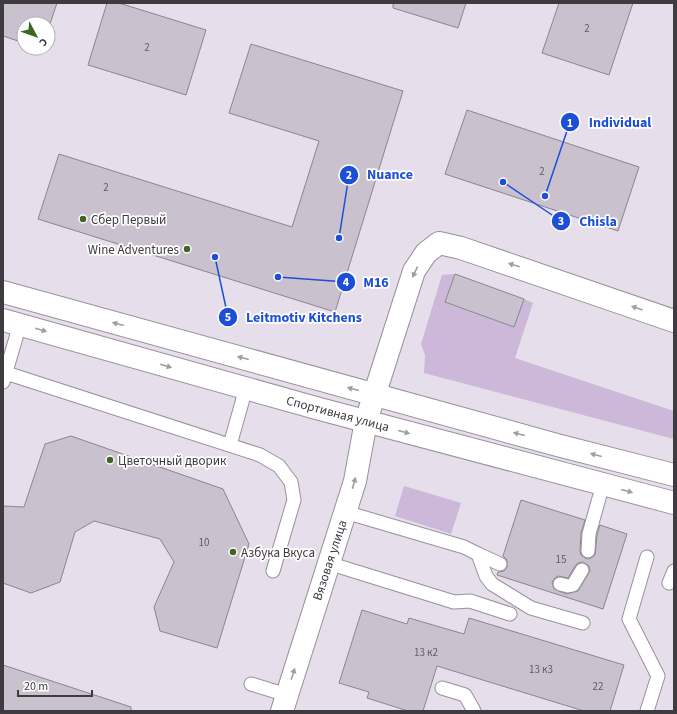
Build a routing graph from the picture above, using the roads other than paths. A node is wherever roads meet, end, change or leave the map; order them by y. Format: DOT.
graph roads {
  1 [pos="3,292"];
  2 [pos="674,320"];
  3 [pos="11,322"];
  4 [pos="4,378"];
  5 [pos="246,388"];
  6 [pos="370,408"];
  7 [pos="230,445"];
  8 [pos="674,475"];
  9 [pos="603,484"];
  10 [pos="674,503"];
  11 [pos="345,512"];
  12 [pos="588,551"];
  13 [pos="478,554"];
  14 [pos="647,557"];
  15 [pos="328,563"];
  16 [pos="500,564"];
  17 [pos="582,570"];
  18 [pos="273,571"];
  19 [pos="560,584"];
  20 [pos="510,614"];
  21 [pos="583,624"];
  22 [pos="251,684"];
  23 [pos="442,688"];
  24 [pos="284,703"];
  25 [pos="474,711"];
  26 [pos="647,711"];
  6 -- 1 [label="street, Спортивная улица, one-way"];
  2 -- 6 [label="street, Спортивная улица, one-way"];
  3 -- 4 [label="lane"];
  3 -- 5 [label="street, Спортивная улица, one-way"];
  4 -- 7 [label="lane"];
  5 -- 6 [label="street, Спортивная улица"];
  5 -- 7 [label="lane"];
  8 -- 6 [label="street, Спортивная улица, one-way"];
  6 -- 9 [label="street, Спортивная улица, one-way"];
  11 -- 6 [label="street, Вязовая улица, one-way"];
  7 -- 18 [label="lane"];
  9 -- 10 [label="street, Спортивная улица, one-way"];
  9 -- 12 [label="lane"];
  11 -- 13 [label="lane"];
  11 -- 15 [label="street, Вязовая улица"];
  13 -- 16 [label="lane"];
  13 -- 21 [label="lane"];
  14 -- 26 [label="lane"];
  15 -- 20 [label="lane"];
  24 -- 15 [label="street, Вязовая улица, one-way"];
  17 -- 19 [label="lane"];
  22 -- 24 [label="lane"];
  23 -- 25 [label="lane"];
}
